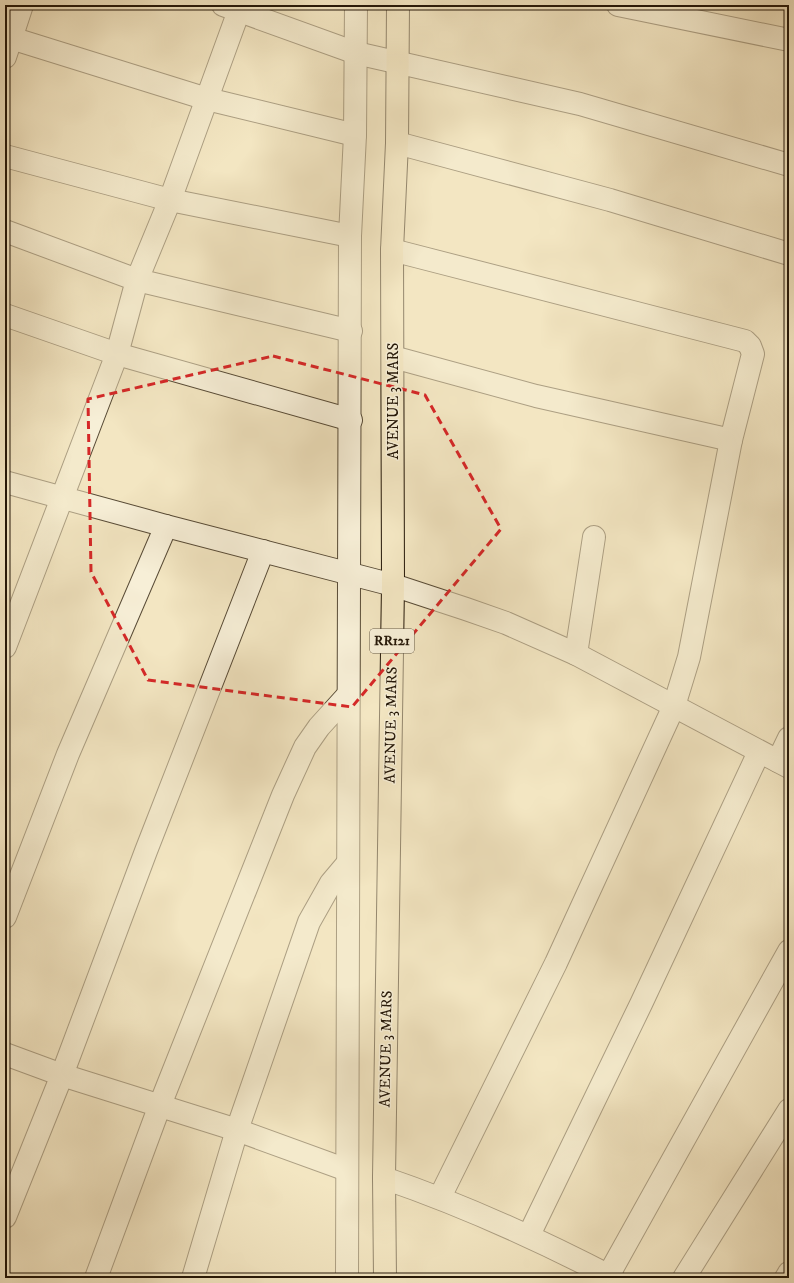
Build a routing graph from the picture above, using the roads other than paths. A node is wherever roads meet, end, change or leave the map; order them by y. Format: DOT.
graph roads {
  1 [pos="22,5"];
  2 [pos="356,5"];
  3 [pos="398,5"];
  4 [pos="618,5"];
  5 [pos="234,7"];
  6 [pos="789,40"];
  7 [pos="8,47"];
  8 [pos="356,53"];
  9 [pos="398,62"];
  10 [pos="207,99"];
  11 [pos="355,135"];
  12 [pos="397,143"];
  13 [pos="5,156"];
  14 [pos="789,165"];
  15 [pos="170,200"];
  16 [pos="5,231"];
  17 [pos="350,236"];
  18 [pos="392,250"];
  19 [pos="789,254"];
  20 [pos="137,280"];
  21 [pos="5,315"];
  22 [pos="351,331"];
  23 [pos="118,354"];
  24 [pos="393,357"];
  25 [pos="351,420"];
  26 [pos="731,440"];
  27 [pos="5,482"];
  28 [pos="63,498"];
  29 [pos="166,526"];
  30 [pos="594,537"];
  31 [pos="262,551"];
  32 [pos="348,573"];
  33 [pos="393,585"];
  34 [pos="5,647"];
  35 [pos="576,654"];
  36 [pos="348,695"];
  37 [pos="674,706"];
  38 [pos="789,738"];
  39 [pos="759,752"];
  40 [pos="784,764"];
  41 [pos="347,864"];
  42 [pos="5,917"];
  43 [pos="789,951"];
  44 [pos="5,1054"];
  45 [pos="62,1075"];
  46 [pos="160,1105"];
  47 [pos="789,1110"];
  48 [pos="237,1130"];
  49 [pos="347,1170"];
  50 [pos="384,1178"];
  51 [pos="440,1197"];
  52 [pos="5,1217"];
  53 [pos="529,1235"];
  54 [pos="789,1273"];
  55 [pos="598,1274"];
  56 [pos="96,1278"];
  57 [pos="193,1278"];
  58 [pos="348,1278"];
  59 [pos="385,1278"];
  60 [pos="684,1278"];
  61 [pos="786,1278"];
  1 -- 7 [label="street"];
  2 -- 8 [label="street"];
  3 -- 9 [label="main road, AVENUE 3 MARS / RR121"];
  4 -- 6 [label="street"];
  5 -- 8 [label="street"];
  5 -- 10 [label="street"];
  7 -- 10 [label="street"];
  8 -- 9 [label="street"];
  8 -- 11 [label="street"];
  9 -- 12 [label="main road, AVENUE 3 MARS / RR121"];
  9 -- 14 [label="street"];
  10 -- 11 [label="street"];
  10 -- 15 [label="street"];
  11 -- 17 [label="street"];
  12 -- 18 [label="main road, AVENUE 3 MARS / RR121"];
  12 -- 19 [label="street"];
  13 -- 15 [label="street"];
  15 -- 17 [label="street"];
  15 -- 20 [label="street"];
  16 -- 20 [label="street"];
  17 -- 22 [label="street"];
  18 -- 24 [label="main road, AVENUE 3 MARS / RR121"];
  18 -- 26 [label="street"];
  20 -- 22 [label="street"];
  20 -- 23 [label="street"];
  21 -- 23 [label="street"];
  22 -- 25 [label="street"];
  23 -- 25 [label="street"];
  23 -- 28 [label="street"];
  24 -- 26 [label="street"];
  24 -- 33 [label="main road, AVENUE 3 MARS / RR121"];
  25 -- 32 [label="street"];
  26 -- 37 [label="street"];
  27 -- 28 [label="street"];
  28 -- 29 [label="street"];
  28 -- 34 [label="street"];
  29 -- 31 [label="street"];
  29 -- 42 [label="street"];
  30 -- 35 [label="street"];
  31 -- 32 [label="street"];
  31 -- 45 [label="street"];
  32 -- 33 [label="street"];
  32 -- 36 [label="street"];
  33 -- 35 [label="street"];
  33 -- 50 [label="main road, AVENUE 3 MARS / RR121"];
  35 -- 37 [label="street"];
  36 -- 41 [label="street"];
  36 -- 46 [label="street"];
  37 -- 39 [label="street"];
  37 -- 51 [label="street"];
  38 -- 40 [label="street"];
  39 -- 40 [label="street"];
  39 -- 53 [label="street"];
  41 -- 48 [label="street"];
  41 -- 49 [label="street"];
  43 -- 55 [label="street"];
  44 -- 45 [label="street"];
  45 -- 46 [label="street"];
  45 -- 52 [label="street"];
  46 -- 48 [label="street"];
  46 -- 56 [label="street"];
  47 -- 60 [label="street"];
  48 -- 49 [label="street"];
  48 -- 57 [label="street"];
  49 -- 58 [label="street"];
  50 -- 51 [label="street"];
  50 -- 59 [label="main road, AVENUE 3 MARS / RR121"];
  51 -- 53 [label="street"];
  53 -- 55 [label="street"];
  54 -- 61 [label="street"];
}
